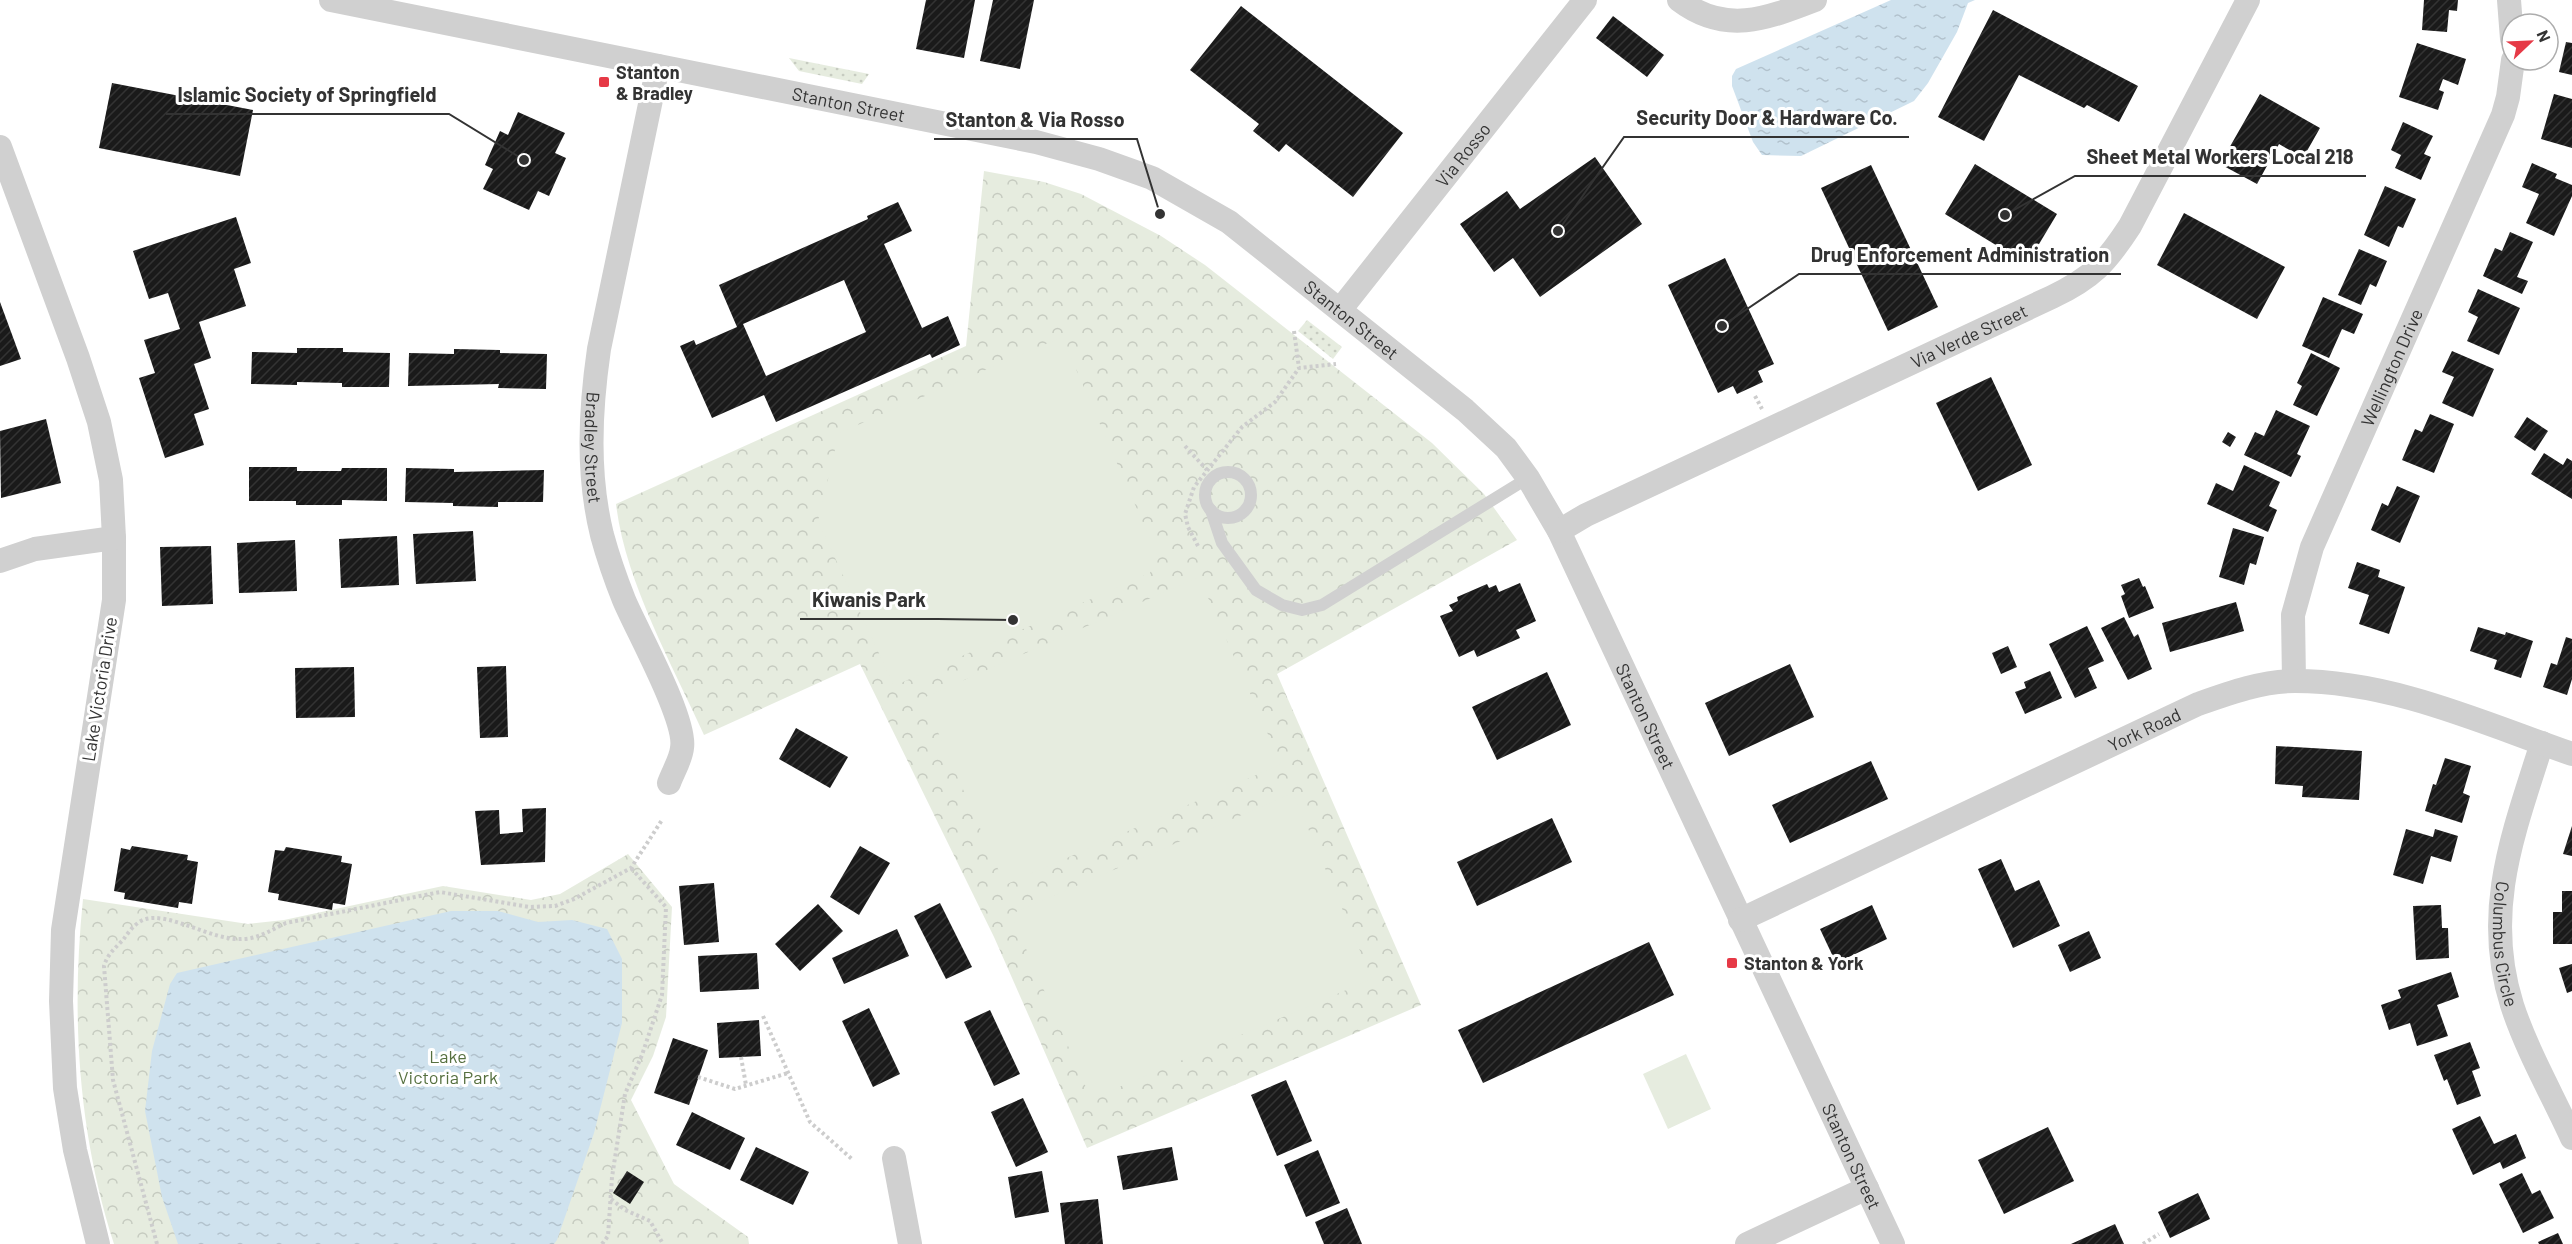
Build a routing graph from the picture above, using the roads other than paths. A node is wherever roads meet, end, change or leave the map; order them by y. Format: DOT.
graph roads {
  1 [pos="331,0"];
  2 [pos="1585,0"];
  3 [pos="1679,0"];
  4 [pos="1815,0"];
  5 [pos="2248,0"];
  6 [pos="1768,8"];
  7 [pos="658,66"];
  8 [pos="2511,72"];
  9 [pos="0,147"];
  10 [pos="1340,310"];
  11 [pos="1528,478"];
  12 [pos="1211,510"];
  13 [pos="1559,531"];
  14 [pos="114,538"];
  15 [pos="0,561"];
  16 [pos="2294,681"];
  17 [pos="2542,743"];
  18 [pos="2572,754"];
  19 [pos="669,783"];
  20 [pos="1740,920"];
  21 [pos="2572,1138"];
  22 [pos="894,1158"];
  23 [pos="1867,1188"];
  24 [pos="98,1244"];
  25 [pos="910,1244"];
  26 [pos="1748,1244"];
  27 [pos="1893,1244"];
  1 -- 7 [label="street, Stanton Street"];
  2 -- 10 [label="street, Via Rosso"];
  3 -- 6 [label="street"];
  4 -- 6 [label="street"];
  5 -- 13 [label="street, Via Verde Street"];
  7 -- 10 [label="street, Stanton Street"];
  7 -- 19 [label="street, Bradley Street"];
  8 -- 16 [label="street, Wellington Drive"];
  9 -- 14 [label="street, Lake Victoria Drive"];
  10 -- 11 [label="street, Stanton Street"];
  11 -- 12 [label="lane"];
  11 -- 13 [label="street, Stanton Street"];
  13 -- 20 [label="street, Stanton Street"];
  14 -- 15 [label="street"];
  14 -- 24 [label="street, Lake Victoria Drive"];
  16 -- 17 [label="street, York Road"];
  16 -- 20 [label="street, York Road"];
  17 -- 18 [label="street, York Road"];
  17 -- 21 [label="street, Columbus Circle"];
  20 -- 23 [label="street, Stanton Street"];
  22 -- 25 [label="street"];
  23 -- 26 [label="street"];
  23 -- 27 [label="street, Stanton Street"];
}
